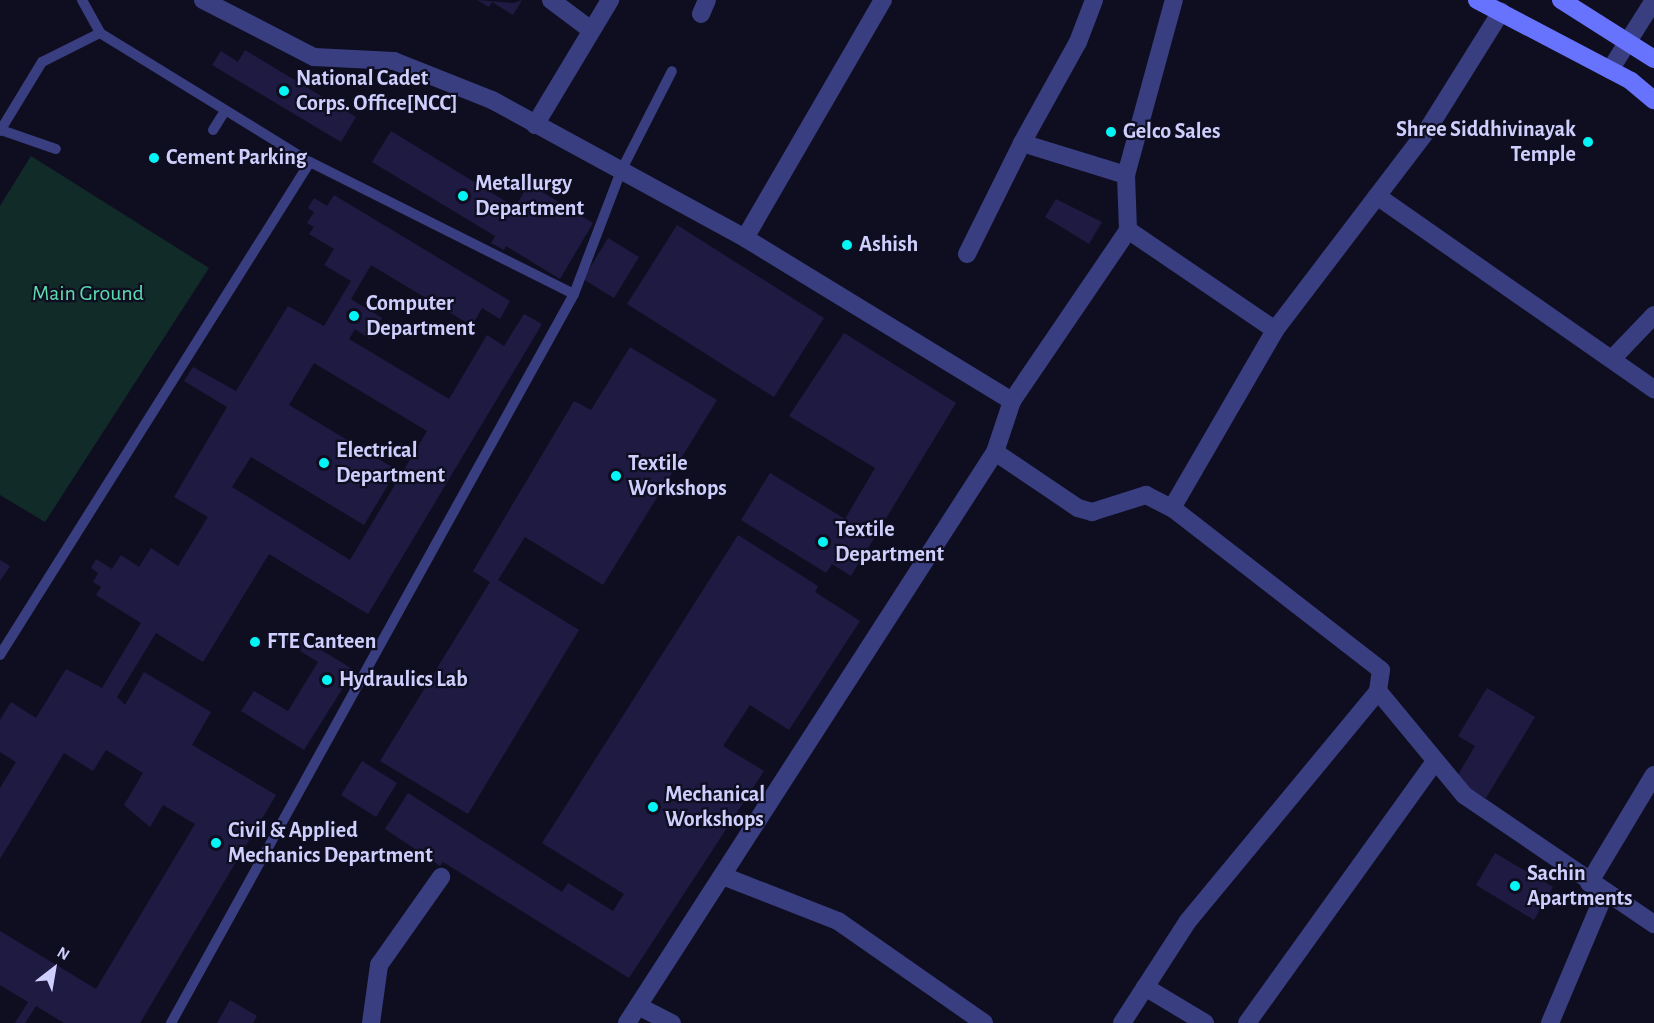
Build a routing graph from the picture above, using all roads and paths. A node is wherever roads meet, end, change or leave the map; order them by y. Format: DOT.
graph roads {
  1 [pos="82,0"];
  2 [pos="551,0"];
  3 [pos="610,0"];
  4 [pos="883,0"];
  5 [pos="1094,0"];
  6 [pos="1174,0"];
  7 [pos="1477,0"];
  8 [pos="1561,0"];
  9 [pos="1653,0"];
  10 [pos="214,2"];
  11 [pos="1501,12"];
  12 [pos="591,30"];
  13 [pos="100,33"];
  14 [pos="1629,39"];
  15 [pos="1654,59"];
  16 [pos="1610,70"];
  17 [pos="672,71"];
  18 [pos="1654,100"];
  19 [pos="225,111"];
  20 [pos="536,125"];
  21 [pos="213,130"];
  22 [pos="1,131"];
  23 [pos="1022,143"];
  24 [pos="56,149"];
  25 [pos="310,162"];
  26 [pos="621,171"];
  27 [pos="1126,175"];
  28 [pos="1377,196"];
  29 [pos="1128,230"];
  30 [pos="745,238"];
  31 [pos="967,254"];
  32 [pos="574,294"];
  33 [pos="1654,315"];
  34 [pos="1275,330"];
  35 [pos="1612,359"];
  36 [pos="1654,389"];
  37 [pos="1012,401"];
  38 [pos="995,452"];
  39 [pos="1172,507"];
  40 [pos="0,655"];
  41 [pos="1378,691"];
  42 [pos="1435,760"];
  43 [pos="1654,775"];
  44 [pos="723,876"];
  45 [pos="441,877"];
  46 [pos="1589,883"];
  47 [pos="1605,894"];
  48 [pos="1654,924"];
  49 [pos="1145,987"];
  50 [pos="638,1006"];
  51 [pos="171,1023"];
  52 [pos="371,1023"];
  53 [pos="627,1023"];
  54 [pos="672,1023"];
  55 [pos="984,1023"];
  56 [pos="1122,1023"];
  57 [pos="1205,1023"];
  58 [pos="1247,1023"];
  59 [pos="1550,1023"];
  1 -- 13 [label="lane"];
  2 -- 12 [label="street"];
  3 -- 12 [label="street"];
  4 -- 30 [label="street"];
  5 -- 23 [label="street"];
  6 -- 27 [label="street"];
  7 -- 11 [label="street"];
  8 -- 14 [label="street"];
  9 -- 14 [label="street"];
  10 -- 20 [label="street"];
  11 -- 16 [label="street"];
  11 -- 28 [label="street"];
  12 -- 20 [label="street"];
  13 -- 19 [label="lane"];
  13 -- 22 [label="lane"];
  14 -- 15 [label="street"];
  14 -- 16 [label="street"];
  16 -- 18 [label="street"];
  17 -- 26 [label="lane"];
  19 -- 21 [label="lane"];
  19 -- 25 [label="lane"];
  20 -- 26 [label="street"];
  22 -- 24 [label="lane"];
  23 -- 27 [label="street"];
  23 -- 31 [label="street"];
  25 -- 32 [label="lane"];
  25 -- 40 [label="lane"];
  26 -- 30 [label="street"];
  26 -- 32 [label="lane"];
  27 -- 29 [label="street"];
  28 -- 34 [label="street"];
  28 -- 35 [label="street"];
  29 -- 34 [label="street"];
  29 -- 37 [label="street"];
  30 -- 37 [label="street"];
  32 -- 51 [label="lane"];
  33 -- 35 [label="street"];
  34 -- 39 [label="street"];
  35 -- 36 [label="street"];
  37 -- 38 [label="street"];
  38 -- 39 [label="street"];
  38 -- 44 [label="street"];
  39 -- 41 [label="street"];
  41 -- 42 [label="street"];
  41 -- 49 [label="street"];
  42 -- 46 [label="street"];
  42 -- 58 [label="street"];
  43 -- 46 [label="street"];
  44 -- 50 [label="street"];
  44 -- 55 [label="street"];
  45 -- 52 [label="street"];
  46 -- 47 [label="street"];
  47 -- 48 [label="street"];
  47 -- 59 [label="street"];
  49 -- 56 [label="street"];
  49 -- 57 [label="street"];
  50 -- 53 [label="street"];
  50 -- 54 [label="street"];
}
